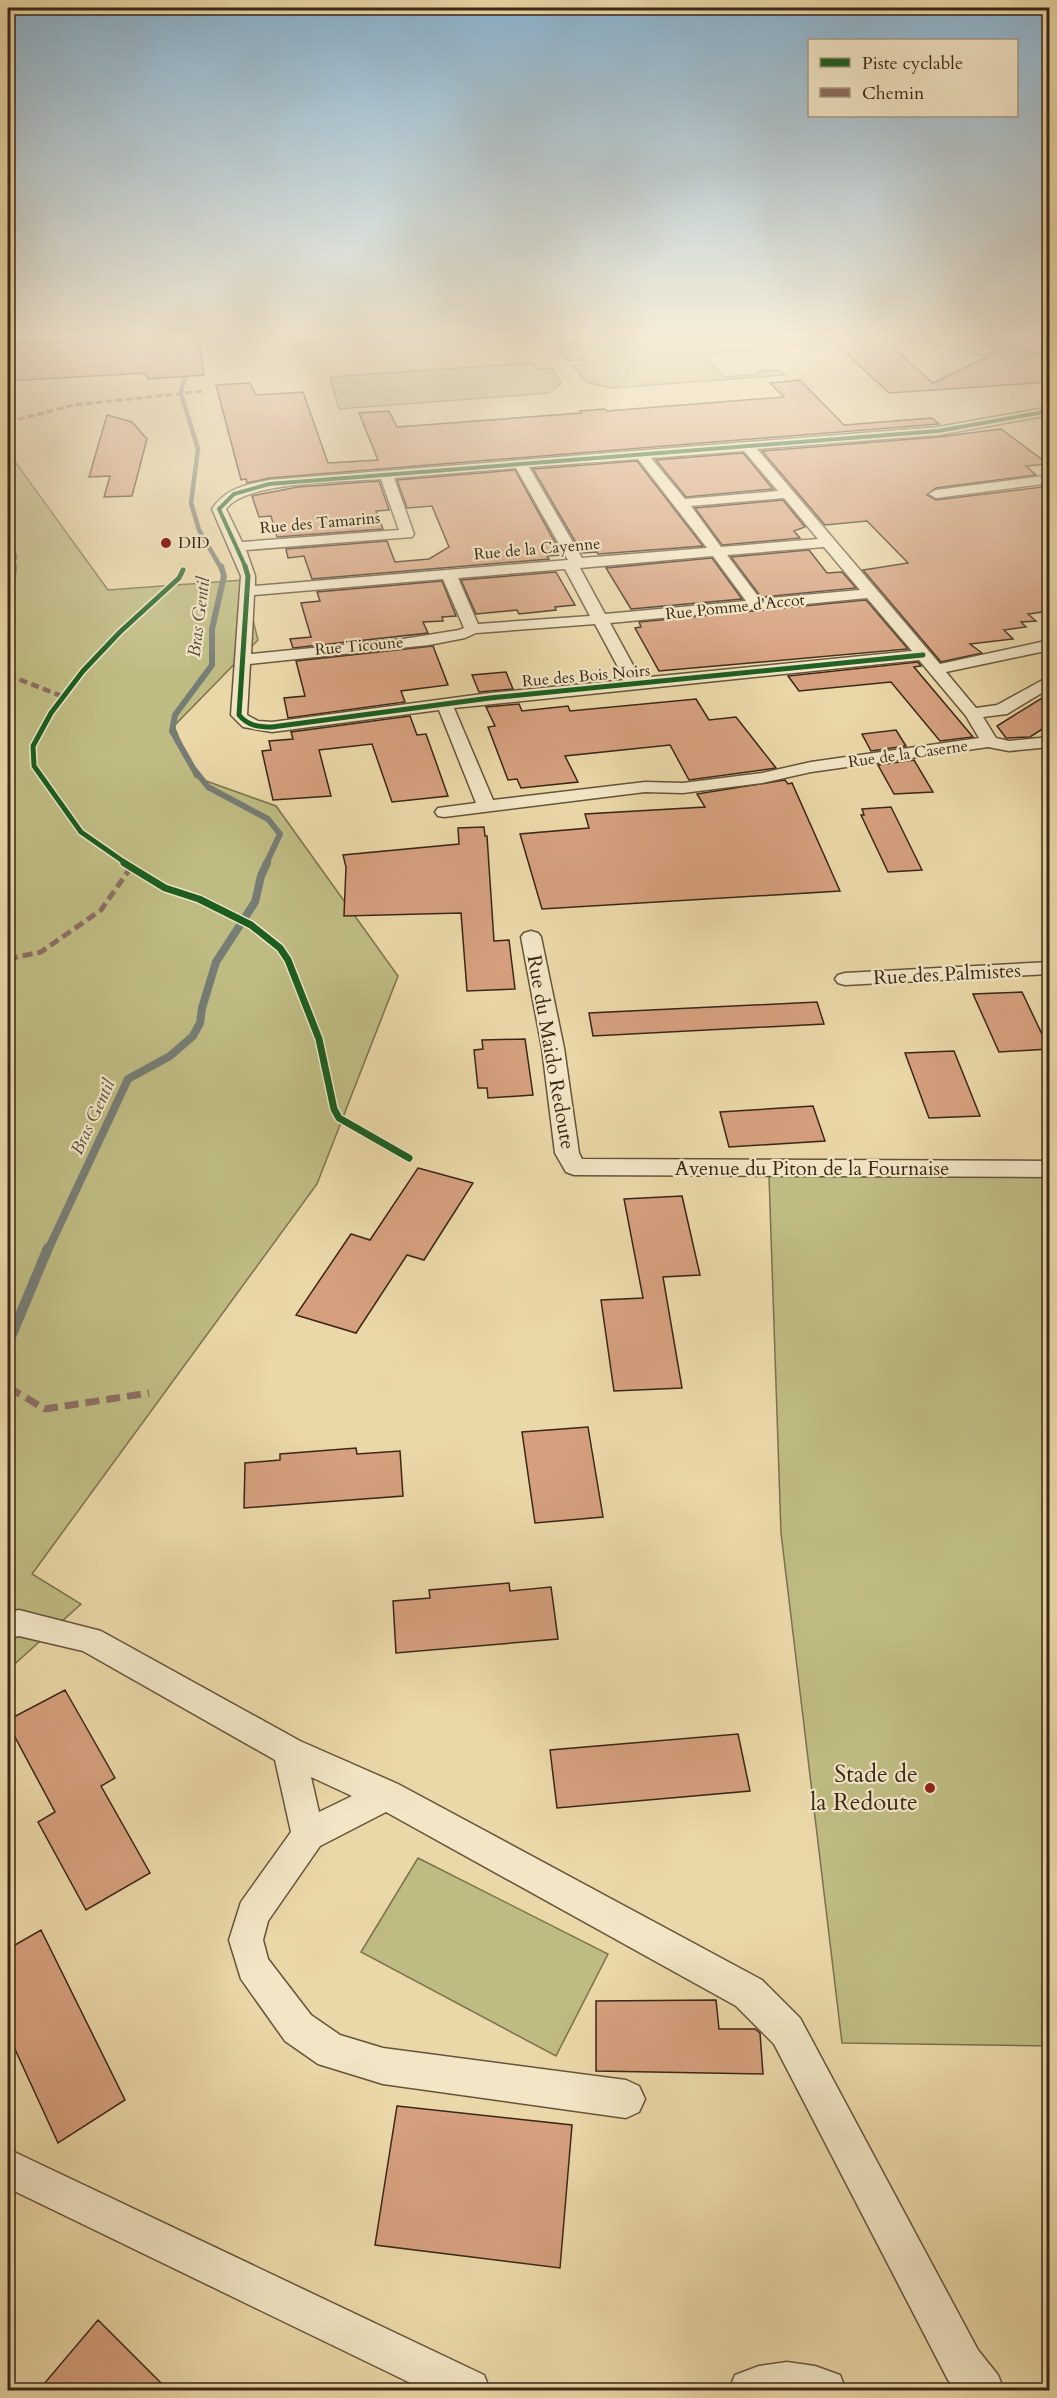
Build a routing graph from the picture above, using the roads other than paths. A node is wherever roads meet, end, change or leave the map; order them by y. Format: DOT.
graph roads {
  1 [pos="720,450"];
  2 [pos="751,450"];
  3 [pos="642,455"];
  4 [pos="520,464"];
  5 [pos="386,475"];
  6 [pos="1050,479"];
  7 [pos="787,494"];
  8 [pos="936,494"];
  9 [pos="681,503"];
  10 [pos="406,534"];
  11 [pos="828,542"];
  12 [pos="235,548"];
  13 [pos="412,548"];
  14 [pos="718,552"];
  15 [pos="574,564"];
  16 [pos="449,575"];
  17 [pos="249,591"];
  18 [pos="872,593"];
  19 [pos="756,604"];
  20 [pos="598,619"];
  21 [pos="472,629"];
  22 [pos="1050,645"];
  23 [pos="923,655"];
  24 [pos="243,660"];
  25 [pos="935,670"];
  26 [pos="1050,681"];
  27 [pos="636,685"];
  28 [pos="445,705"];
  29 [pos="972,713"];
  30 [pos="988,742"];
  31 [pos="1050,742"];
  32 [pos="486,806"];
  33 [pos="444,812"];
  34 [pos="531,937"];
  35 [pos="1050,968"];
  36 [pos="845,979"];
  37 [pos="574,1167"];
  38 [pos="1050,1168"];
  39 [pos="8,1625"];
  40 [pos="289,1751"];
  41 [pos="386,1796"];
  42 [pos="308,1835"];
  43 [pos="626,2099"];
  44 [pos="8,2168"];
  45 [pos="469,2391"];
  46 [pos="750,2391"];
  47 [pos="825,2391"];
  48 [pos="983,2391"];
  1 -- 3 [label="street"];
  2 -- 7 [label="street, Rue de la Caserne"];
  3 -- 4 [label="street"];
  3 -- 9 [label="street"];
  4 -- 5 [label="street"];
  4 -- 15 [label="street"];
  5 -- 10 [label="street, Rue des Tamarins"];
  5 -- 12 [label="street"];
  6 -- 8 [label="street"];
  7 -- 9 [label="street"];
  7 -- 11 [label="street, Rue de la Caserne"];
  9 -- 14 [label="street"];
  10 -- 12 [label="street, Rue des Tamarins"];
  10 -- 13 [label="street, Rue des Tamarins"];
  11 -- 14 [label="street, Rue de la Cayenne"];
  11 -- 18 [label="street, Rue de la Caserne"];
  12 -- 17 [label="street"];
  14 -- 15 [label="street, Rue de la Cayenne"];
  14 -- 19 [label="street"];
  15 -- 16 [label="street, Rue de la Cayenne"];
  15 -- 20 [label="street"];
  16 -- 17 [label="street, Rue de la Cayenne"];
  16 -- 21 [label="street"];
  17 -- 24 [label="street"];
  18 -- 19 [label="street, Rue Pomme d'Accot"];
  18 -- 23 [label="street, Rue de la Caserne"];
  19 -- 20 [label="street, Rue Pomme d'Accot"];
  20 -- 21 [label="street, Rue Ticoune"];
  20 -- 27 [label="street"];
  21 -- 24 [label="street, Rue Ticoune"];
  22 -- 25 [label="street"];
  23 -- 25 [label="street, Rue de la Caserne"];
  23 -- 27 [label="street, Rue des Bois Noirs"];
  24 -- 28 [label="street, Rue des Bois Noirs"];
  25 -- 29 [label="street, Rue de la Caserne"];
  26 -- 29 [label="street"];
  27 -- 28 [label="street, Rue des Bois Noirs"];
  28 -- 32 [label="street"];
  29 -- 30 [label="street, Rue de la Caserne"];
  30 -- 31 [label="street"];
  30 -- 32 [label="street, Rue de la Caserne"];
  32 -- 33 [label="street, Rue de la Caserne"];
  34 -- 37 [label="street, Rue du Maido Redoute"];
  35 -- 36 [label="street, Rue des Palmistes"];
  37 -- 38 [label="street, Avenue du Piton de la Fournaise"];
  39 -- 40 [label="street"];
  40 -- 41 [label="street"];
  40 -- 42 [label="street"];
  41 -- 42 [label="street"];
  41 -- 48 [label="street"];
  42 -- 43 [label="street"];
  44 -- 45 [label="street"];
  46 -- 47 [label="street"];
}
